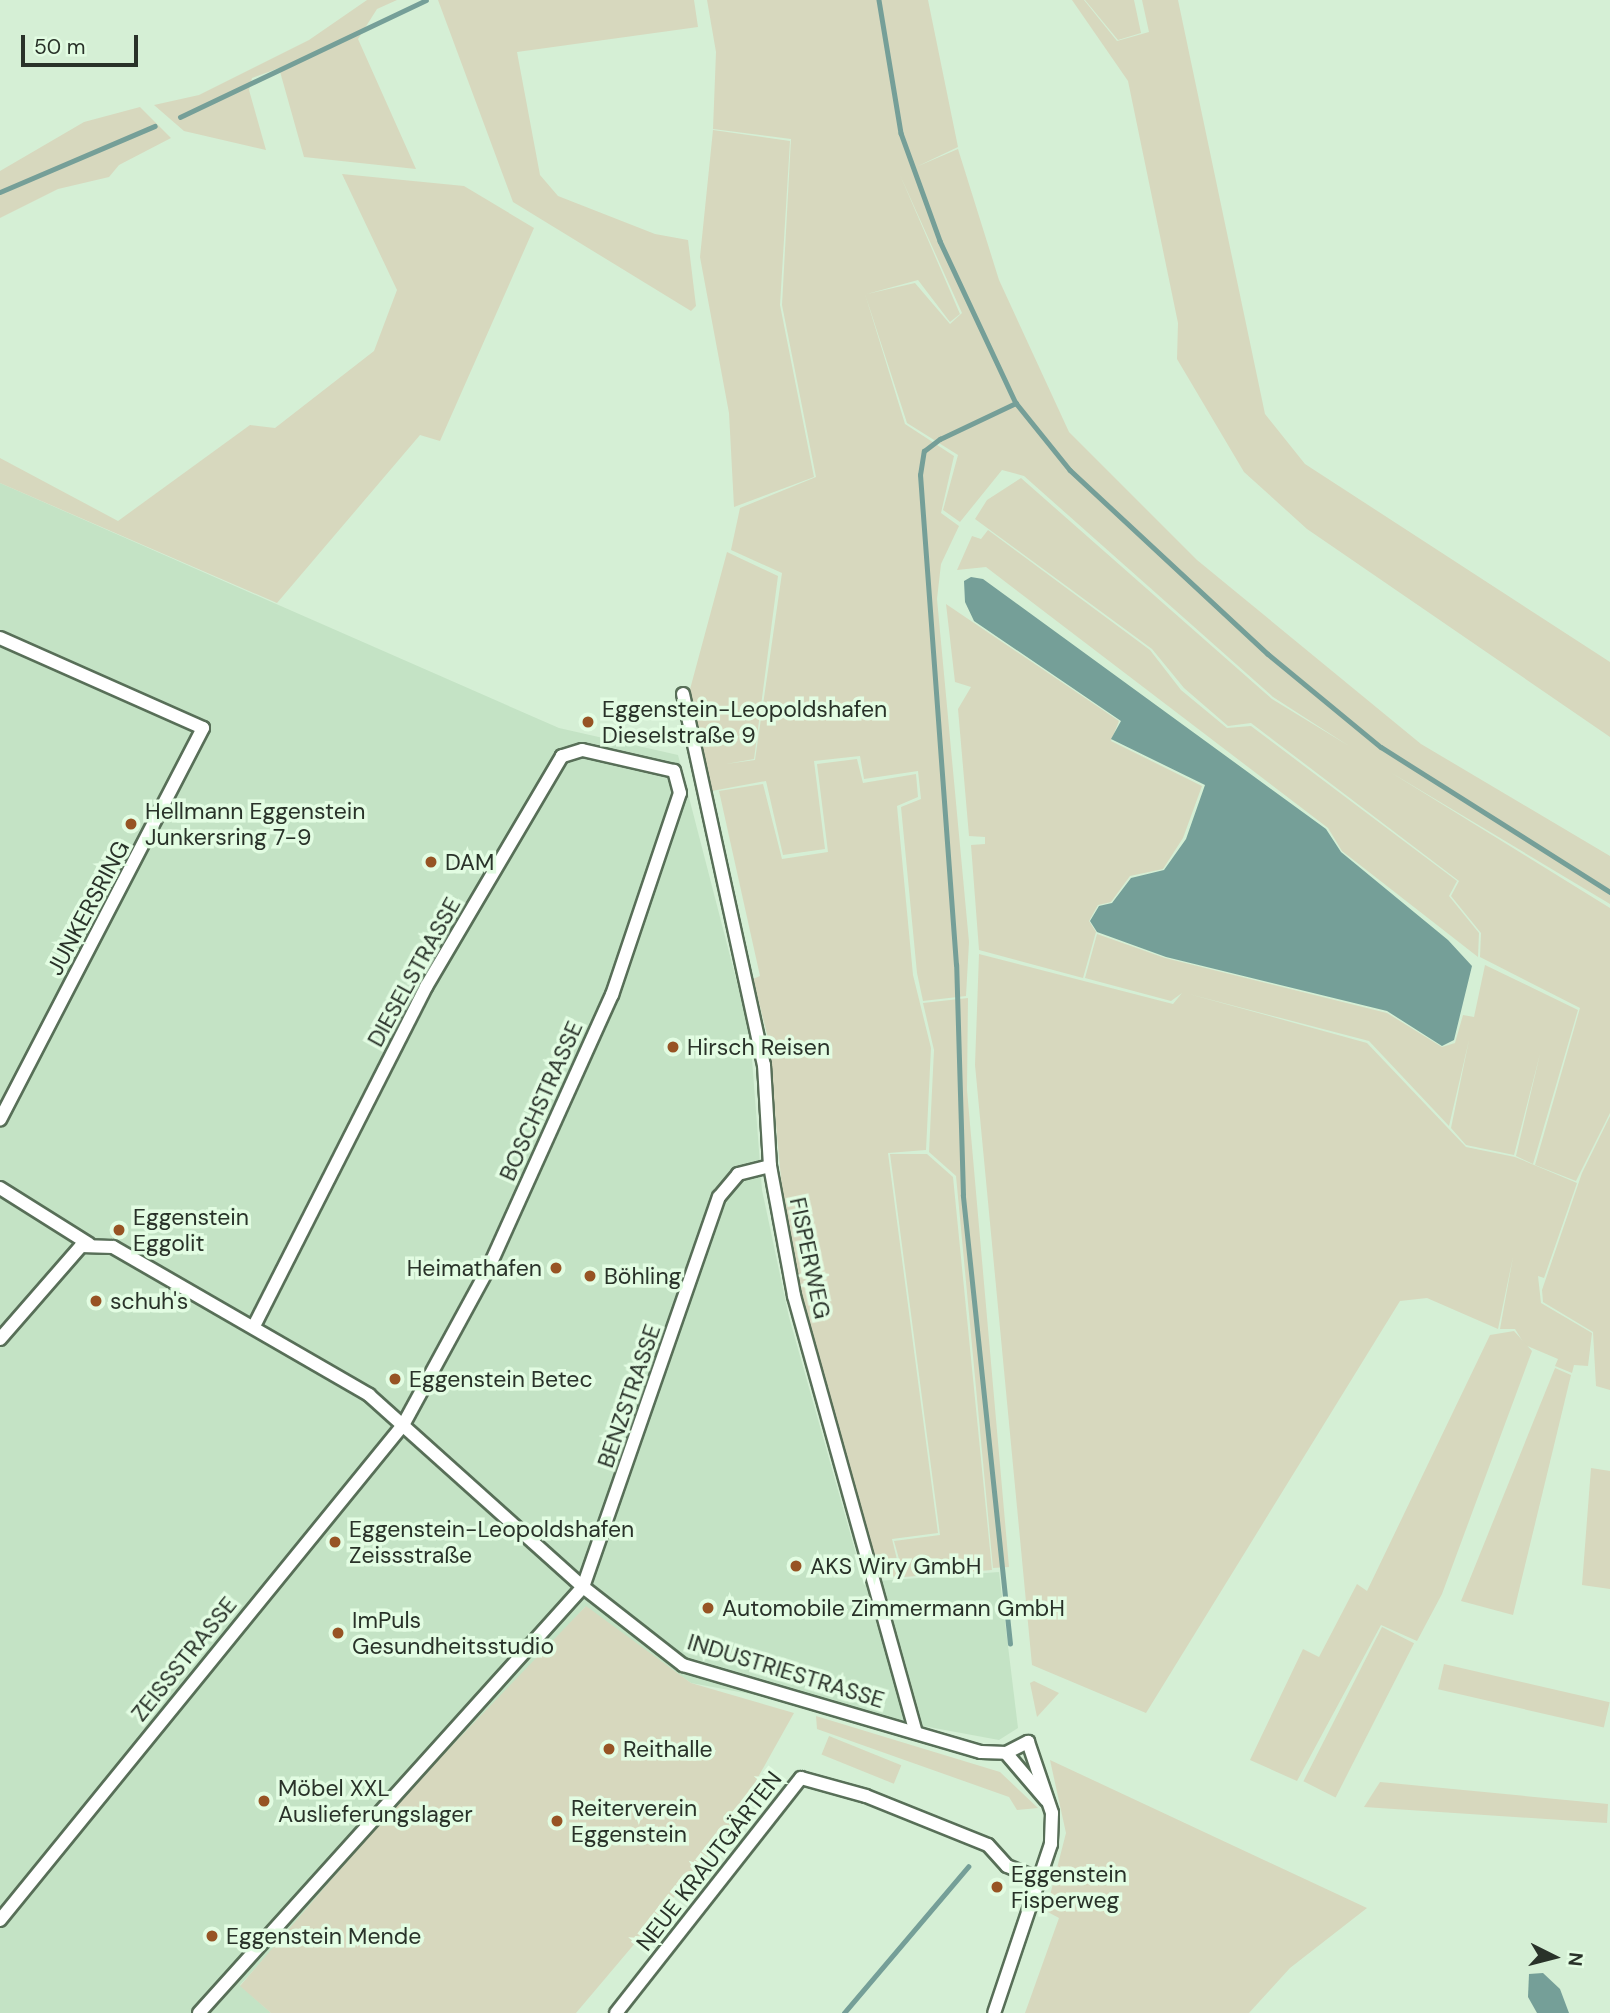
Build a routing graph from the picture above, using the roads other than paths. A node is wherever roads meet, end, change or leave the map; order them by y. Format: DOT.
graph roads {
  1 [pos="0,638"];
  2 [pos="683,694"];
  3 [pos="680,780"];
  4 [pos="0,1120"];
  5 [pos="771,1166"];
  6 [pos="0,1188"];
  7 [pos="89,1244"];
  8 [pos="254,1326"];
  9 [pos="0,1339"];
  10 [pos="403,1425"];
  11 [pos="583,1587"];
  12 [pos="916,1732"];
  13 [pos="1006,1753"];
  14 [pos="1046,1800"];
  15 [pos="1041,1880"];
  16 [pos="0,1920"];
  17 [pos="199,2013"];
  18 [pos="616,2013"];
  19 [pos="994,2013"];
  1 -- 4 [label="street, JUNKERSRING"];
  2 -- 5 [label="street, FISPERWEG"];
  3 -- 8 [label="street, DIESELSTRASSE"];
  3 -- 10 [label="street, BOSCHSTRASSE"];
  5 -- 11 [label="street, BENZSTRASSE"];
  5 -- 12 [label="street, FISPERWEG"];
  6 -- 7 [label="street, INDUSTRIESTRASSE"];
  7 -- 8 [label="street, INDUSTRIESTRASSE"];
  7 -- 9 [label="street"];
  8 -- 10 [label="street, INDUSTRIESTRASSE"];
  10 -- 11 [label="street, INDUSTRIESTRASSE"];
  10 -- 16 [label="street, ZEISSSTRASSE"];
  11 -- 12 [label="street, INDUSTRIESTRASSE"];
  11 -- 17 [label="street"];
  12 -- 13 [label="street"];
  13 -- 14 [label="street"];
  13 -- 14 [label="street"];
  14 -- 15 [label="street"];
  15 -- 18 [label="street, NEUE KRAUTGÄRTEN"];
  15 -- 19 [label="street"];
}
